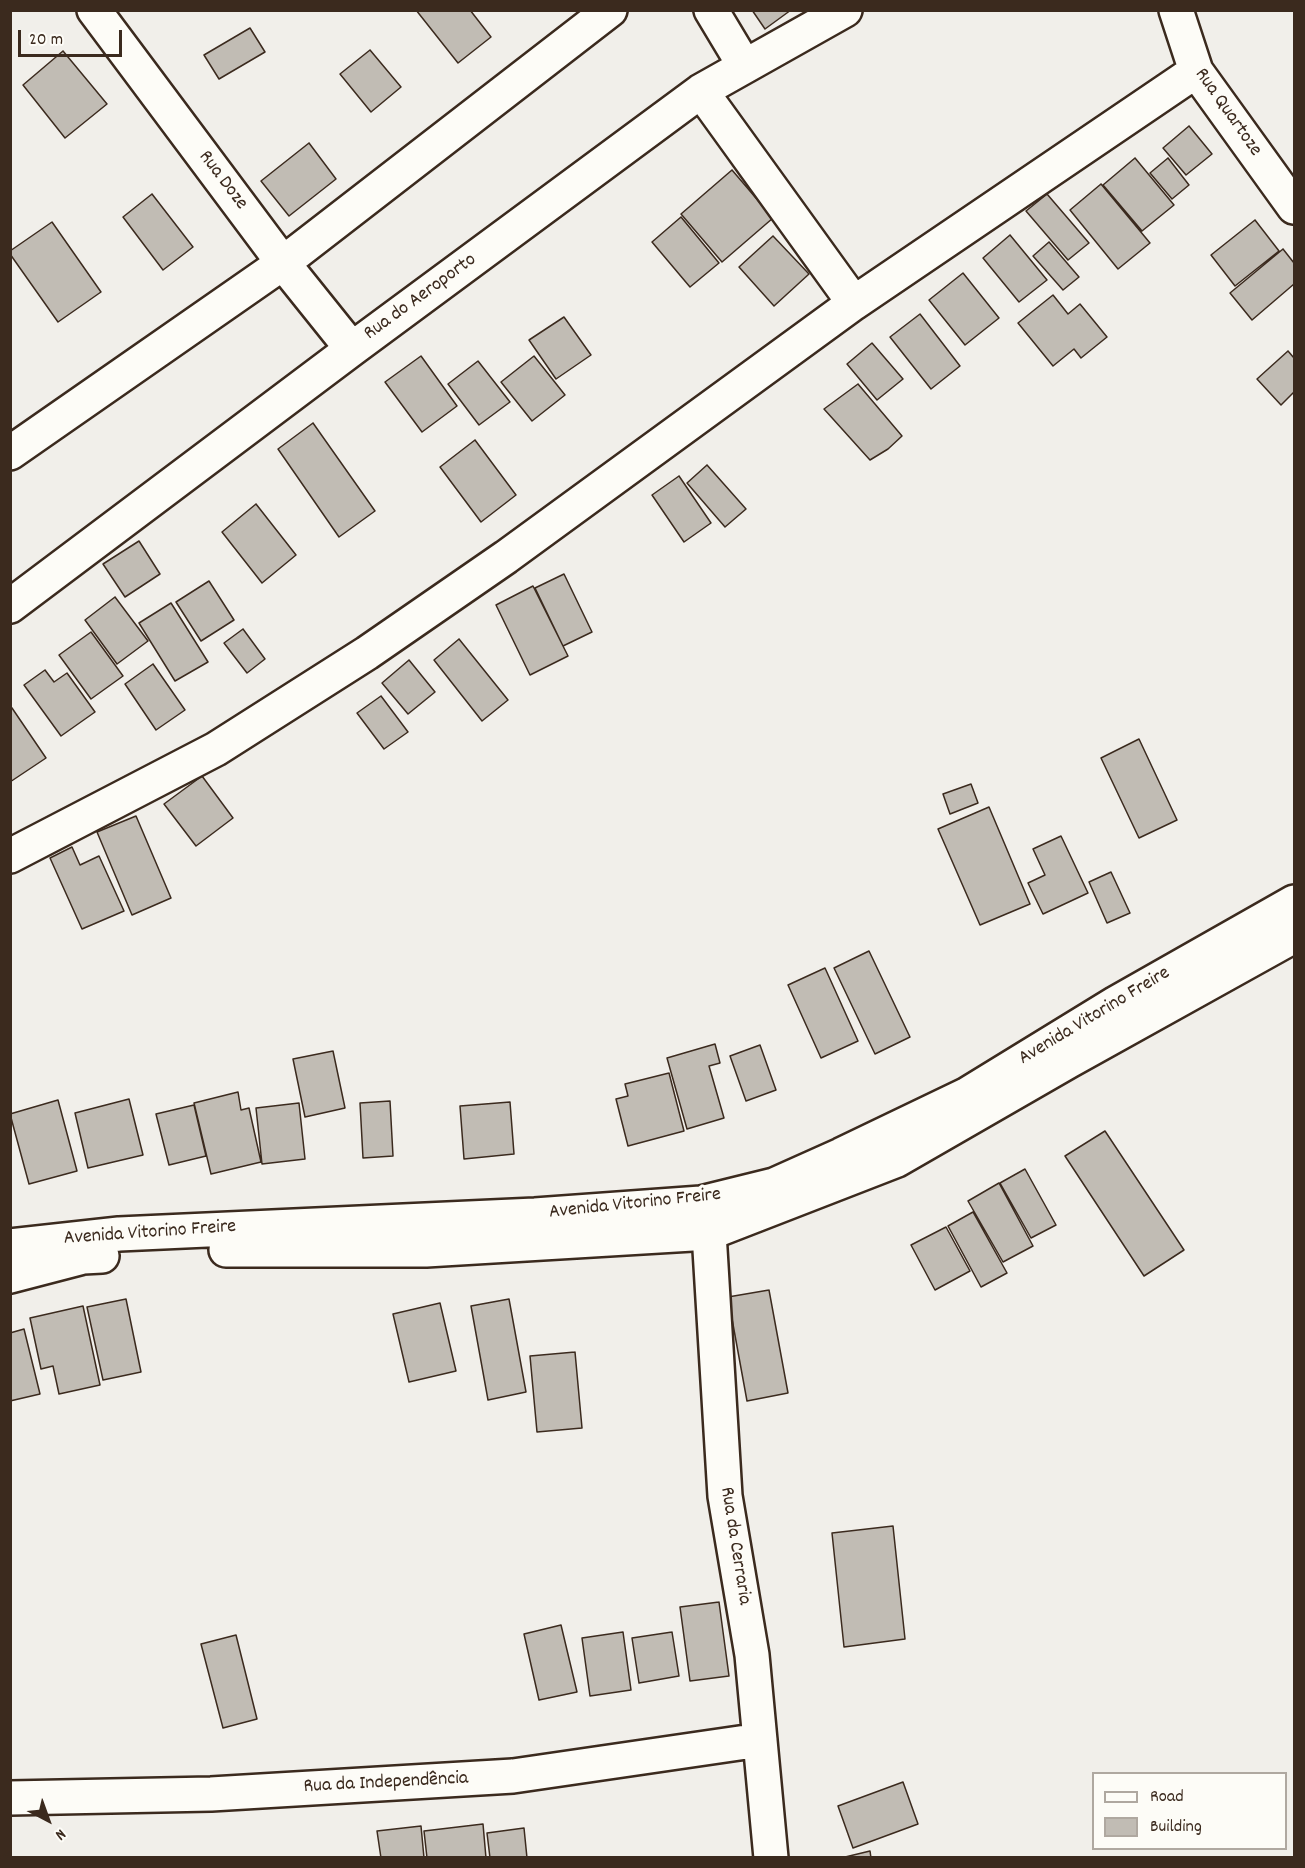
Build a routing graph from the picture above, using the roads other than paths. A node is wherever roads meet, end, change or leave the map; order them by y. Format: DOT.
graph roads {
  1 [pos="94,10"];
  2 [pos="610,10"];
  3 [pos="711,10"];
  4 [pos="844,10"];
  5 [pos="1176,10"];
  6 [pos="744,65"];
  7 [pos="1196,71"];
  8 [pos="701,91"];
  9 [pos="1294,207"];
  10 [pos="283,263"];
  11 [pos="854,303"];
  12 [pos="352,349"];
  13 [pos="10,453"];
  14 [pos="10,606"];
  15 [pos="10,856"];
  16 [pos="1294,902"];
  17 [pos="1294,936"];
  18 [pos="709,1233"];
  19 [pos="10,1246"];
  20 [pos="10,1276"];
  21 [pos="760,1740"];
  22 [pos="10,1797"];
  23 [pos="771,1857"];
  1 -- 10 [label="street, Rua Doze"];
  2 -- 10 [label="street"];
  3 -- 6 [label="street"];
  4 -- 6 [label="street, Rua do Aeroporto"];
  5 -- 7 [label="street, Rua Quartoze"];
  6 -- 8 [label="street, Rua do Aeroporto"];
  7 -- 9 [label="street, Rua Quartoze"];
  7 -- 11 [label="street"];
  8 -- 11 [label="street"];
  8 -- 12 [label="street, Rua do Aeroporto"];
  10 -- 12 [label="street, Rua Doze"];
  10 -- 13 [label="street"];
  11 -- 15 [label="street"];
  12 -- 14 [label="street, Rua do Aeroporto"];
  16 -- 19 [label="street, Avenida Vitorino Freire"];
  17 -- 18 [label="street, Avenida Vitorino Freire"];
  18 -- 20 [label="street, Avenida Vitorino Freire"];
  18 -- 21 [label="street, Rua da Cerraria"];
  21 -- 22 [label="street, Rua da Independência"];
  21 -- 23 [label="street, Rua da Cerraria"];
}
